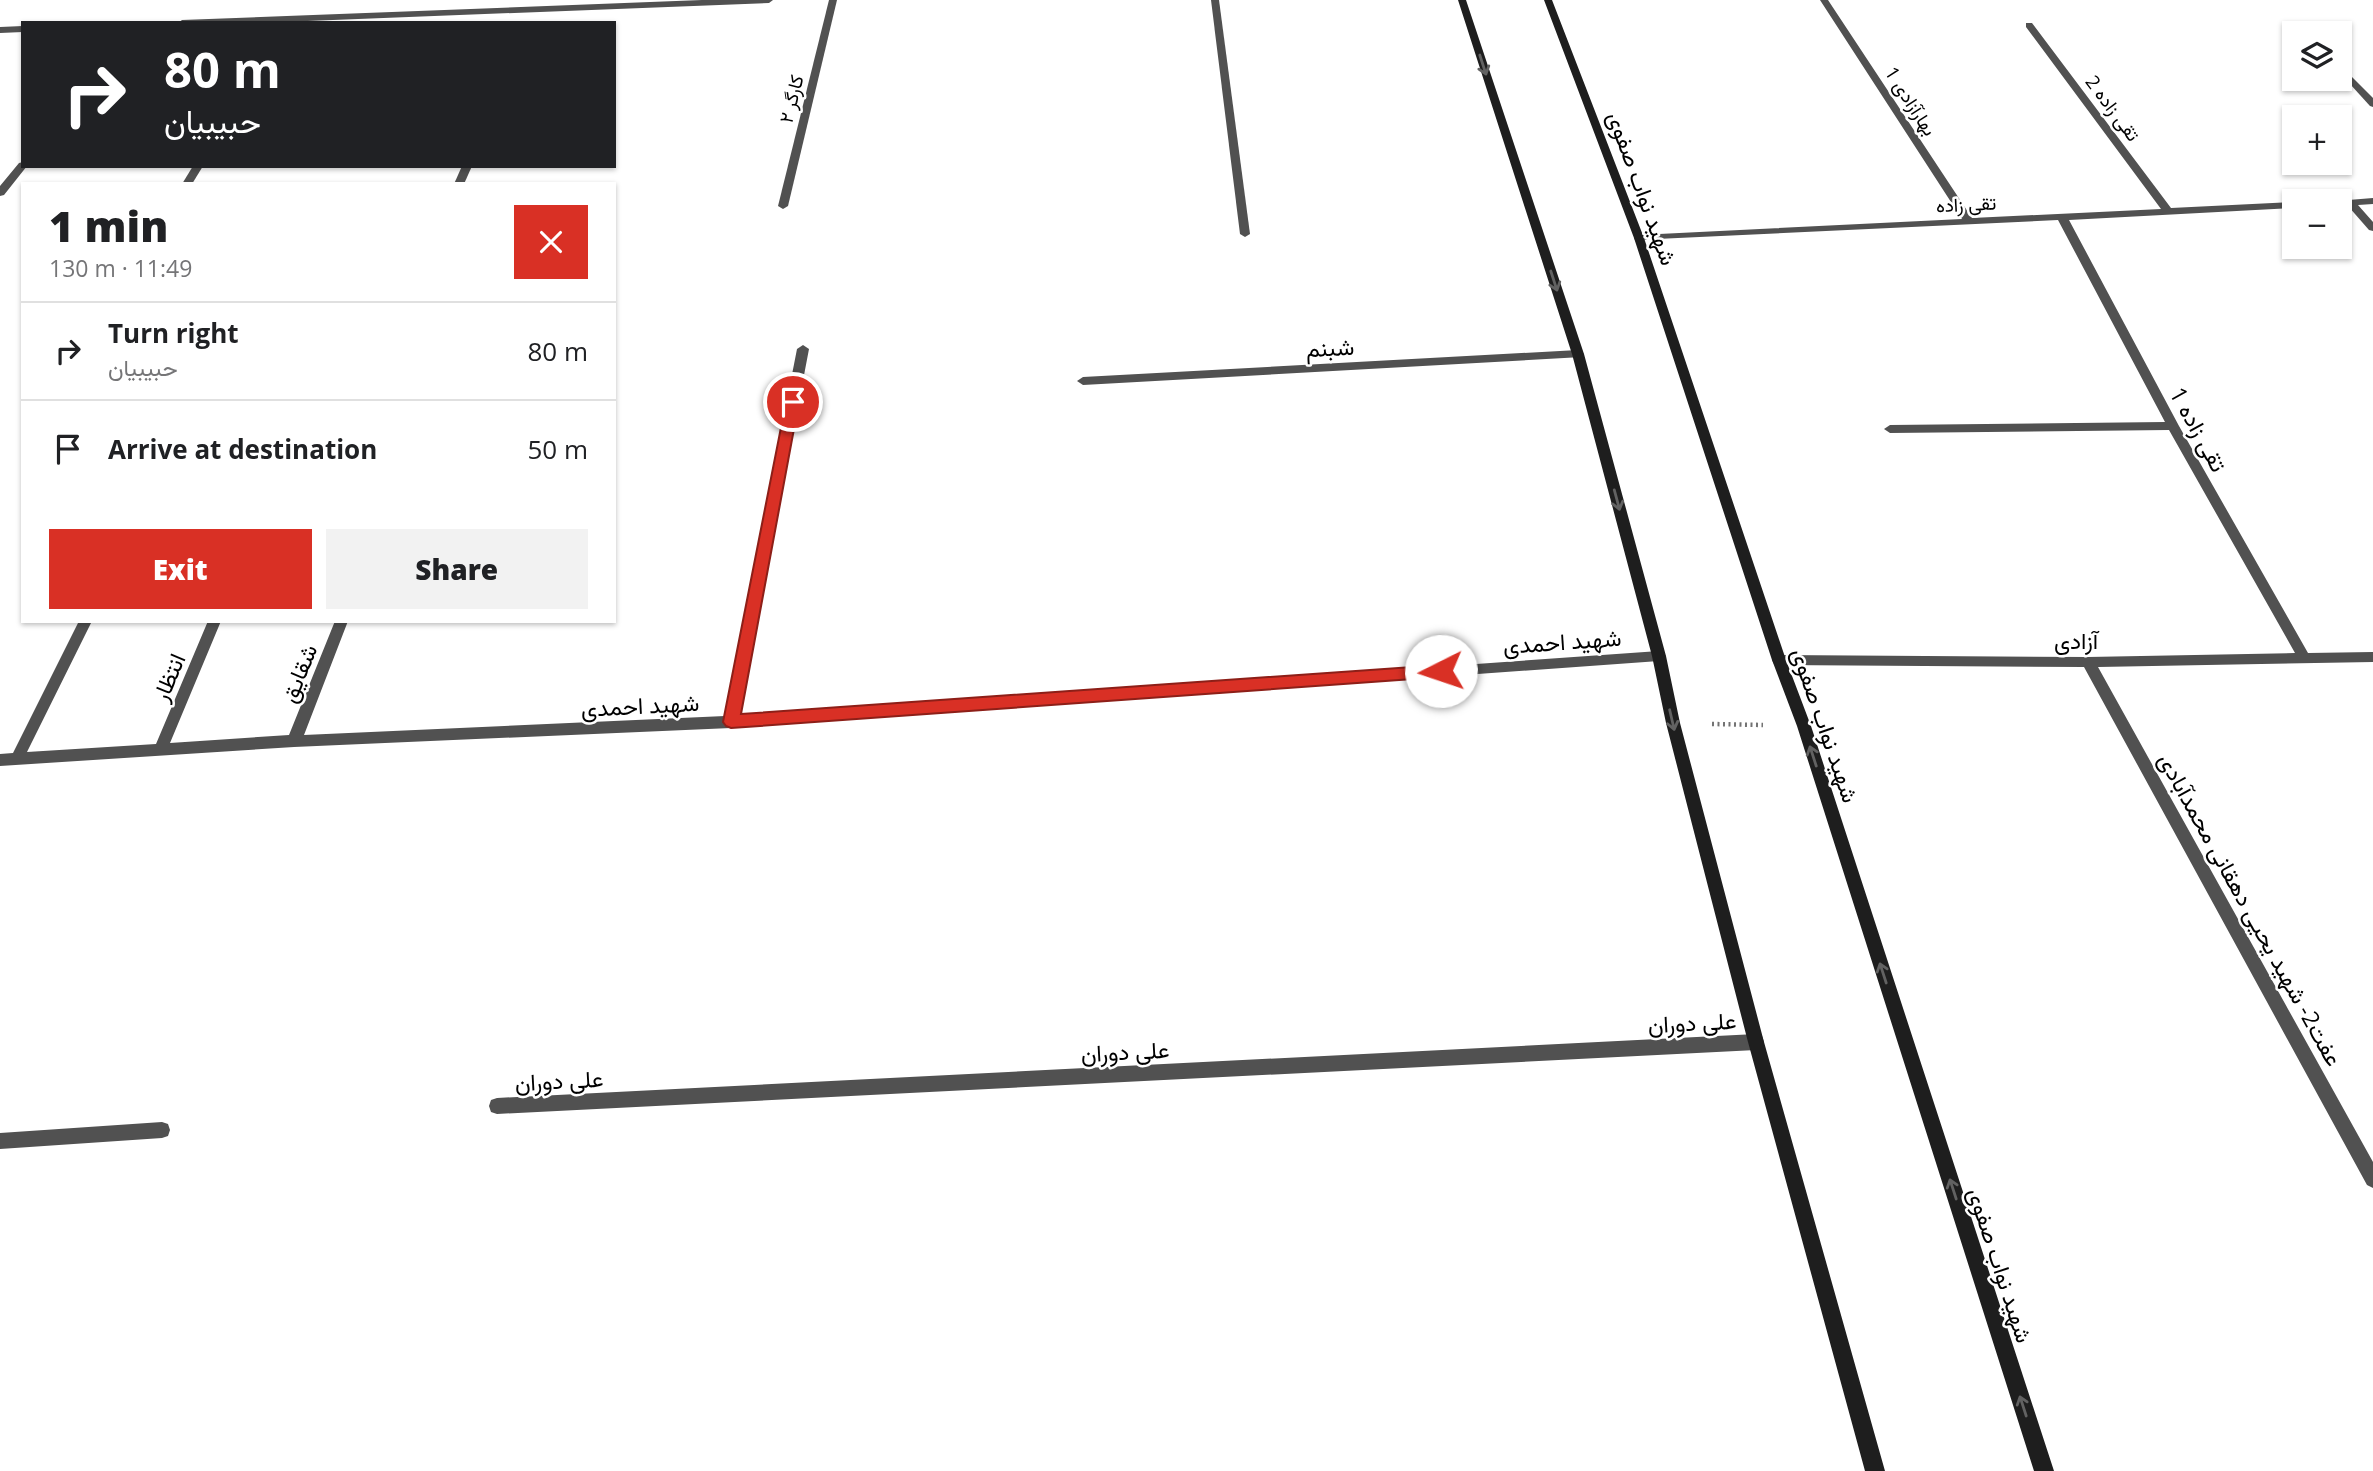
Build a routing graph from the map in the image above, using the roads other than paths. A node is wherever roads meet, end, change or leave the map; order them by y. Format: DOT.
graph roads {
  1 [pos="769,0"];
  2 [pos="833,0"];
  3 [pos="1215,0"];
  4 [pos="1462,0"];
  5 [pos="1548,0"];
  6 [pos="1824,0"];
  7 [pos="651,2"];
  8 [pos="547,9"];
  9 [pos="292,21"];
  10 [pos="541,21"];
  11 [pos="2029,25"];
  12 [pos="21,29"];
  13 [pos="0,30"];
  14 [pos="2352,81"];
  15 [pos="2373,104"];
  16 [pos="21,167"];
  17 [pos="0,193"];
  18 [pos="2373,201"];
  19 [pos="2352,202"];
  20 [pos="783,206"];
  21 [pos="2282,206"];
  22 [pos="2352,208"];
  23 [pos="2169,212"];
  24 [pos="2062,217"];
  25 [pos="1969,222"];
  26 [pos="2373,228"];
  27 [pos="1245,234"];
  28 [pos="1639,237"];
  29 [pos="803,349"];
  30 [pos="1578,354"];
  31 [pos="1083,381"];
  32 [pos="2173,426"];
  33 [pos="1891,429"];
  34 [pos="85,623"];
  35 [pos="214,623"];
  36 [pos="341,623"];
  37 [pos="1659,656"];
  38 [pos="2373,657"];
  39 [pos="2305,659"];
  40 [pos="1779,660"];
  41 [pos="2088,662"];
  42 [pos="731,722"];
  43 [pos="294,741"];
  44 [pos="161,748"];
  45 [pos="16,759"];
  46 [pos="0,760"];
  47 [pos="1756,1041"];
  48 [pos="497,1105"];
  49 [pos="162,1130"];
  50 [pos="0,1141"];
  51 [pos="2373,1179"];
  52 [pos="1875,1471"];
  53 [pos="2044,1471"];
  1 -- 7 [label="street"];
  2 -- 20 [label="street, کارگر ۲"];
  3 -- 27 [label="street"];
  4 -- 30 [label="main road, one-way"];
  5 -- 28 [label="main road, شهید نواب صفوی"];
  6 -- 25 [label="street, بهارآزادی 1"];
  7 -- 8 [label="street"];
  8 -- 9 [label="street"];
  8 -- 10 [label="street"];
  11 -- 23 [label="street, تقی زاده 2"];
  12 -- 13 [label="street"];
  14 -- 15 [label="street"];
  16 -- 17 [label="street"];
  18 -- 19 [label="street"];
  21 -- 23 [label="street, تقی زاده"];
  22 -- 26 [label="street"];
  23 -- 24 [label="street, تقی زاده"];
  24 -- 25 [label="street, تقی زاده"];
  24 -- 32 [label="street, تقی زاده 1"];
  25 -- 28 [label="street, تقی زاده"];
  28 -- 40 [label="main road, شهید نواب صفوی"];
  29 -- 42 [label="street"];
  30 -- 31 [label="street, شبنم"];
  30 -- 37 [label="main road, one-way"];
  32 -- 33 [label="street"];
  32 -- 39 [label="street, تقی زاده 1"];
  34 -- 45 [label="street"];
  35 -- 44 [label="street, انتظار"];
  36 -- 43 [label="street, شقایق"];
  37 -- 42 [label="street, شهید احمدی"];
  37 -- 47 [label="main road, one-way"];
  38 -- 39 [label="street, آزادی"];
  39 -- 41 [label="street, آزادی"];
  40 -- 41 [label="street, آزادی"];
  53 -- 40 [label="main road, شهید نواب صفوی, one-way"];
  41 -- 51 [label="street, عفت2- شهید یحیی دهقانی محمدآبادی"];
  42 -- 43 [label="street, شهید احمدی"];
  43 -- 44 [label="street, شهید احمدی"];
  44 -- 45 [label="street, شهید احمدی"];
  45 -- 46 [label="street, شهید احمدی"];
  47 -- 48 [label="street, علی دوران"];
  47 -- 52 [label="main road"];
  49 -- 50 [label="street"];
}
